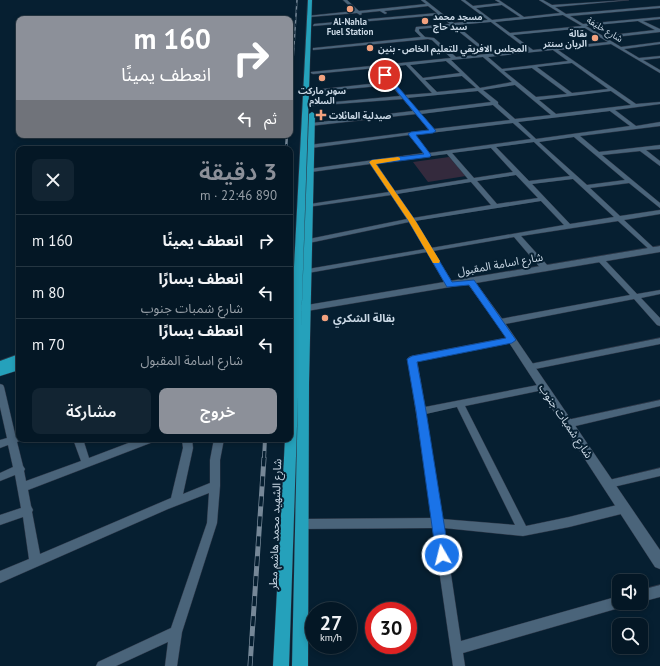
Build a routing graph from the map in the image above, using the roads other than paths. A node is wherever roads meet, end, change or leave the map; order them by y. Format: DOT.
graph roads {
  1 [pos="310,0"];
  2 [pos="315,0"];
  3 [pos="345,0"];
  4 [pos="423,0"];
  5 [pos="463,0"];
  6 [pos="497,0"];
  7 [pos="541,0"];
  8 [pos="627,0"];
  9 [pos="603,1"];
  10 [pos="504,4"];
  11 [pos="430,5"];
  12 [pos="551,6"];
  13 [pos="474,7"];
  14 [pos="660,7"];
  15 [pos="382,10"];
  16 [pos="620,10"];
  17 [pos="358,13"];
  18 [pos="626,13"];
  19 [pos="440,14"];
  20 [pos="565,15"];
  21 [pos="633,17"];
  22 [pos="393,18"];
  23 [pos="524,18"];
  24 [pos="660,18"];
  25 [pos="316,20"];
  26 [pos="366,20"];
  27 [pos="639,20"];
  28 [pos="493,21"];
  29 [pos="453,24"];
  30 [pos="584,26"];
  31 [pos="659,31"];
  32 [pos="511,34"];
  33 [pos="602,36"];
  34 [pos="424,38"];
  35 [pos="612,43"];
  36 [pos="660,43"];
  37 [pos="620,48"];
  38 [pos="314,49"];
  39 [pos="554,49"];
  40 [pos="532,51"];
  41 [pos="490,55"];
  42 [pos="484,56"];
  43 [pos="660,57"];
  44 [pos="452,59"];
  45 [pos="639,59"];
  46 [pos="573,62"];
  47 [pos="407,64"];
  48 [pos="378,67"];
  49 [pos="534,67"];
  50 [pos="501,70"];
  51 [pos="660,72"];
  52 [pos="313,73"];
  53 [pos="464,74"];
  54 [pos="423,79"];
  55 [pos="392,83"];
  56 [pos="516,83"];
  57 [pos="480,89"];
  58 [pos="611,90"];
  59 [pos="312,91"];
  60 [pos="436,94"];
  61 [pos="570,94"];
  62 [pos="404,97"];
  63 [pos="535,99"];
  64 [pos="496,103"];
  65 [pos="660,103"];
  66 [pos="312,105"];
  67 [pos="635,106"];
  68 [pos="611,109"];
  69 [pos="418,113"];
  70 [pos="555,116"];
  71 [pos="514,121"];
  72 [pos="312,125"];
  73 [pos="660,125"];
  74 [pos="636,128"];
  75 [pos="433,131"];
  76 [pos="411,134"];
  77 [pos="576,136"];
  78 [pos="536,141"];
  79 [pos="311,146"];
  80 [pos="493,147"];
  81 [pos="660,147"];
  82 [pos="641,149"];
  83 [pos="449,153"];
  84 [pos="598,154"];
  85 [pos="428,155"];
  86 [pos="372,162"];
  87 [pos="660,164"];
  88 [pos="311,170"];
  89 [pos="518,173"];
  90 [pos="574,177"];
  91 [pos="473,180"];
  92 [pos="628,181"];
  93 [pos="528,183"];
  94 [pos="586,187"];
  95 [pos="392,193"];
  96 [pos="543,199"];
  97 [pos="310,206"];
  98 [pos="495,206"];
  99 [pos="660,206"];
  100 [pos="660,212"];
  101 [pos="620,219"];
  102 [pos="411,220"];
  103 [pos="569,227"];
  104 [pos="516,235"];
  105 [pos="309,241"];
  106 [pos="657,249"];
  107 [pos="430,251"];
  108 [pos="600,260"];
  109 [pos="546,269"];
  110 [pos="300,271"];
  111 [pos="471,282"];
  112 [pos="450,285"];
  113 [pos="660,292"];
  114 [pos="635,296"];
  115 [pos="302,308"];
  116 [pos="500,322"];
  117 [pos="660,323"];
  118 [pos="512,340"];
  119 [pos="660,341"];
  120 [pos="16,359"];
  121 [pos="0,365"];
  122 [pos="16,367"];
  123 [pos="530,367"];
  124 [pos="0,372"];
  125 [pos="0,386"];
  126 [pos="543,387"];
  127 [pos="660,403"];
  128 [pos="460,404"];
  129 [pos="421,411"];
  130 [pos="567,424"];
  131 [pos="16,438"];
  132 [pos="17,442"];
  133 [pos="79,442"];
  134 [pos="142,442"];
  135 [pos="187,442"];
  136 [pos="218,442"];
  137 [pos="0,444"];
  138 [pos="86,462"];
  139 [pos="20,469"];
  140 [pos="660,472"];
  141 [pos="0,477"];
  142 [pos="609,484"];
  143 [pos="215,486"];
  144 [pos="23,487"];
  145 [pos="176,501"];
  146 [pos="625,508"];
  147 [pos="28,510"];
  148 [pos="0,520"];
  149 [pos="438,523"];
  150 [pos="301,524"];
  151 [pos="523,531"];
  152 [pos="35,561"];
  153 [pos="660,562"];
  154 [pos="0,577"];
  155 [pos="660,591"];
  156 [pos="648,594"];
  157 [pos="612,604"];
  158 [pos="176,632"];
  159 [pos="456,649"];
  160 [pos="102,666"];
  161 [pos="171,666"];
  162 [pos="281,666"];
  163 [pos="300,666"];
  164 [pos="459,666"];
  1 -- 25 [label="main road, شارع الشهيد محمد هاشم مطر"];
  2 -- 25 [label="main road, شارع الشهيد محمد هاشم مطر"];
  3 -- 17 [label="street"];
  4 -- 11 [label="street"];
  5 -- 13 [label="street"];
  6 -- 10 [label="street"];
  7 -- 12 [label="street, شارع خليفة"];
  8 -- 9 [label="street"];
  9 -- 12 [label="street"];
  9 -- 16 [label="street"];
  10 -- 13 [label="street"];
  10 -- 23 [label="street"];
  11 -- 15 [label="street"];
  11 -- 19 [label="street"];
  12 -- 20 [label="street, شارع خليفة"];
  13 -- 28 [label="street"];
  14 -- 16 [label="street"];
  15 -- 17 [label="street"];
  15 -- 22 [label="street"];
  16 -- 18 [label="street"];
  16 -- 20 [label="street"];
  17 -- 25 [label="street"];
  17 -- 26 [label="street"];
  19 -- 22 [label="street"];
  19 -- 29 [label="street"];
  20 -- 23 [label="street"];
  20 -- 30 [label="street, شارع خليفة"];
  21 -- 27 [label="street"];
  22 -- 26 [label="street"];
  23 -- 28 [label="street"];
  24 -- 27 [label="street"];
  25 -- 26 [label="street"];
  25 -- 38 [label="main road, شارع الشهيد محمد هاشم مطر"];
  25 -- 110 [label="main road, شارع الشهيد محمد هاشم مطر"];
  27 -- 30 [label="street"];
  27 -- 31 [label="street"];
  28 -- 29 [label="street"];
  28 -- 32 [label="street"];
  29 -- 34 [label="street"];
  29 -- 41 [label="street"];
  30 -- 32 [label="street"];
  30 -- 33 [label="street, شارع خليفة"];
  31 -- 33 [label="street"];
  32 -- 40 [label="street"];
  33 -- 35 [label="street, شارع خليفة"];
  34 -- 38 [label="street"];
  34 -- 44 [label="street"];
  35 -- 37 [label="street, شارع خليفة"];
  35 -- 39 [label="street"];
  36 -- 37 [label="street"];
  37 -- 45 [label="street, شارع خليفة"];
  38 -- 52 [label="main road, شارع الشهيد محمد هاشم مطر"];
  39 -- 40 [label="street"];
  39 -- 46 [label="street"];
  40 -- 41 [label="street"];
  41 -- 42 [label="street"];
  42 -- 44 [label="street"];
  42 -- 50 [label="street"];
  43 -- 45 [label="street"];
  44 -- 47 [label="street"];
  44 -- 53 [label="street"];
  45 -- 51 [label="street, شارع خليفة"];
  46 -- 49 [label="street"];
  46 -- 58 [label="street"];
  47 -- 48 [label="street"];
  47 -- 54 [label="street"];
  48 -- 52 [label="street"];
  48 -- 55 [label="street"];
  49 -- 50 [label="street"];
  49 -- 61 [label="street"];
  50 -- 56 [label="street"];
  52 -- 59 [label="main road, شارع الشهيد محمد هاشم مطر"];
  53 -- 54 [label="street"];
  53 -- 57 [label="street"];
  54 -- 60 [label="street"];
  55 -- 59 [label="street"];
  55 -- 62 [label="street"];
  56 -- 57 [label="street"];
  56 -- 63 [label="street"];
  57 -- 60 [label="street"];
  57 -- 64 [label="street"];
  58 -- 61 [label="street"];
  58 -- 67 [label="street"];
  59 -- 66 [label="main road, شارع الشهيد محمد هاشم مطر"];
  60 -- 62 [label="street"];
  61 -- 63 [label="street"];
  62 -- 66 [label="street"];
  62 -- 69 [label="street"];
  63 -- 70 [label="street"];
  64 -- 69 [label="street"];
  64 -- 71 [label="street"];
  65 -- 67 [label="street"];
  66 -- 72 [label="main road, شارع الشهيد محمد هاشم مطر"];
  67 -- 68 [label="street"];
  68 -- 70 [label="street"];
  68 -- 74 [label="street"];
  69 -- 72 [label="street"];
  69 -- 75 [label="street"];
  70 -- 71 [label="street"];
  71 -- 75 [label="street"];
  71 -- 78 [label="street"];
  72 -- 79 [label="main road, شارع الشهيد محمد هاشم مطر"];
  73 -- 74 [label="street"];
  74 -- 77 [label="street"];
  75 -- 76 [label="street"];
  76 -- 79 [label="street"];
  76 -- 85 [label="street"];
  77 -- 78 [label="street"];
  77 -- 84 [label="street"];
  78 -- 80 [label="street"];
  78 -- 90 [label="street"];
  79 -- 88 [label="main road, شارع الشهيد محمد هاشم مطر"];
  80 -- 83 [label="street"];
  80 -- 89 [label="street"];
  81 -- 82 [label="street"];
  82 -- 84 [label="street"];
  82 -- 87 [label="street"];
  83 -- 85 [label="street"];
  83 -- 91 [label="street"];
  84 -- 92 [label="street"];
  85 -- 86 [label="street"];
  86 -- 88 [label="street"];
  86 -- 95 [label="street"];
  88 -- 97 [label="main road, شارع الشهيد محمد هاشم مطر"];
  89 -- 91 [label="street"];
  89 -- 93 [label="street"];
  90 -- 93 [label="street"];
  90 -- 94 [label="street"];
  91 -- 95 [label="street"];
  91 -- 98 [label="street"];
  92 -- 94 [label="street"];
  92 -- 99 [label="street"];
  93 -- 96 [label="street"];
  94 -- 101 [label="street"];
  95 -- 97 [label="street"];
  95 -- 102 [label="street"];
  96 -- 98 [label="street"];
  96 -- 103 [label="street"];
  97 -- 105 [label="main road, شارع الشهيد محمد هاشم مطر"];
  98 -- 102 [label="street"];
  100 -- 101 [label="street"];
  101 -- 103 [label="street"];
  101 -- 106 [label="street"];
  102 -- 105 [label="street"];
  102 -- 107 [label="street"];
  103 -- 104 [label="street"];
  104 -- 107 [label="street"];
  104 -- 109 [label="street"];
  105 -- 110 [label="main road, شارع الشهيد محمد هاشم مطر"];
  106 -- 108 [label="street, شارع اسامة المقبول"];
  107 -- 110 [label="street"];
  107 -- 112 [label="street"];
  108 -- 109 [label="street, شارع اسامة المقبول"];
  108 -- 114 [label="street"];
  109 -- 111 [label="street, شارع اسامة المقبول"];
  110 -- 115 [label="main road, شارع الشهيد محمد هاشم مطر"];
  111 -- 112 [label="street, شارع اسامة المقبول"];
  111 -- 116 [label="street, شارع شمبات جنوب"];
  112 -- 115 [label="street, شارع اسامة المقبول"];
  113 -- 114 [label="street"];
  114 -- 116 [label="street"];
  114 -- 117 [label="street"];
  115 -- 150 [label="main road, شارع الشهيد محمد هاشم مطر"];
  115 -- 162 [label="main road, شارع الشهيد محمد هاشم مطر"];
  116 -- 118 [label="street, شارع شمبات جنوب"];
  118 -- 123 [label="street, شارع شمبات جنوب"];
  118 -- 129 [label="street"];
  119 -- 123 [label="street"];
  120 -- 121 [label="main road"];
  122 -- 124 [label="main road"];
  123 -- 126 [label="street, شارع شمبات جنوب"];
  125 -- 131 [label="street"];
  126 -- 128 [label="street"];
  126 -- 130 [label="street, شارع شمبات جنوب"];
  127 -- 130 [label="street"];
  128 -- 129 [label="street"];
  128 -- 151 [label="street"];
  129 -- 149 [label="street"];
  130 -- 142 [label="street, شارع شمبات جنوب"];
  131 -- 137 [label="street"];
  132 -- 139 [label="street"];
  133 -- 138 [label="street"];
  134 -- 138 [label="street"];
  135 -- 145 [label="street"];
  136 -- 143 [label="street"];
  138 -- 144 [label="street"];
  139 -- 141 [label="street"];
  139 -- 144 [label="street"];
  140 -- 142 [label="street"];
  142 -- 146 [label="street, شارع شمبات جنوب"];
  143 -- 145 [label="street"];
  143 -- 158 [label="street"];
  144 -- 147 [label="street"];
  145 -- 152 [label="street"];
  146 -- 151 [label="street"];
  146 -- 153 [label="street, شارع شمبات جنوب"];
  147 -- 148 [label="street"];
  147 -- 152 [label="street"];
  149 -- 150 [label="street"];
  149 -- 151 [label="street"];
  149 -- 159 [label="street"];
  150 -- 163 [label="main road, شارع الشهيد محمد هاشم مطر"];
  152 -- 154 [label="street"];
  155 -- 156 [label="street"];
  157 -- 159 [label="street"];
  158 -- 160 [label="street"];
  158 -- 161 [label="street"];
  159 -- 164 [label="street"];
}
